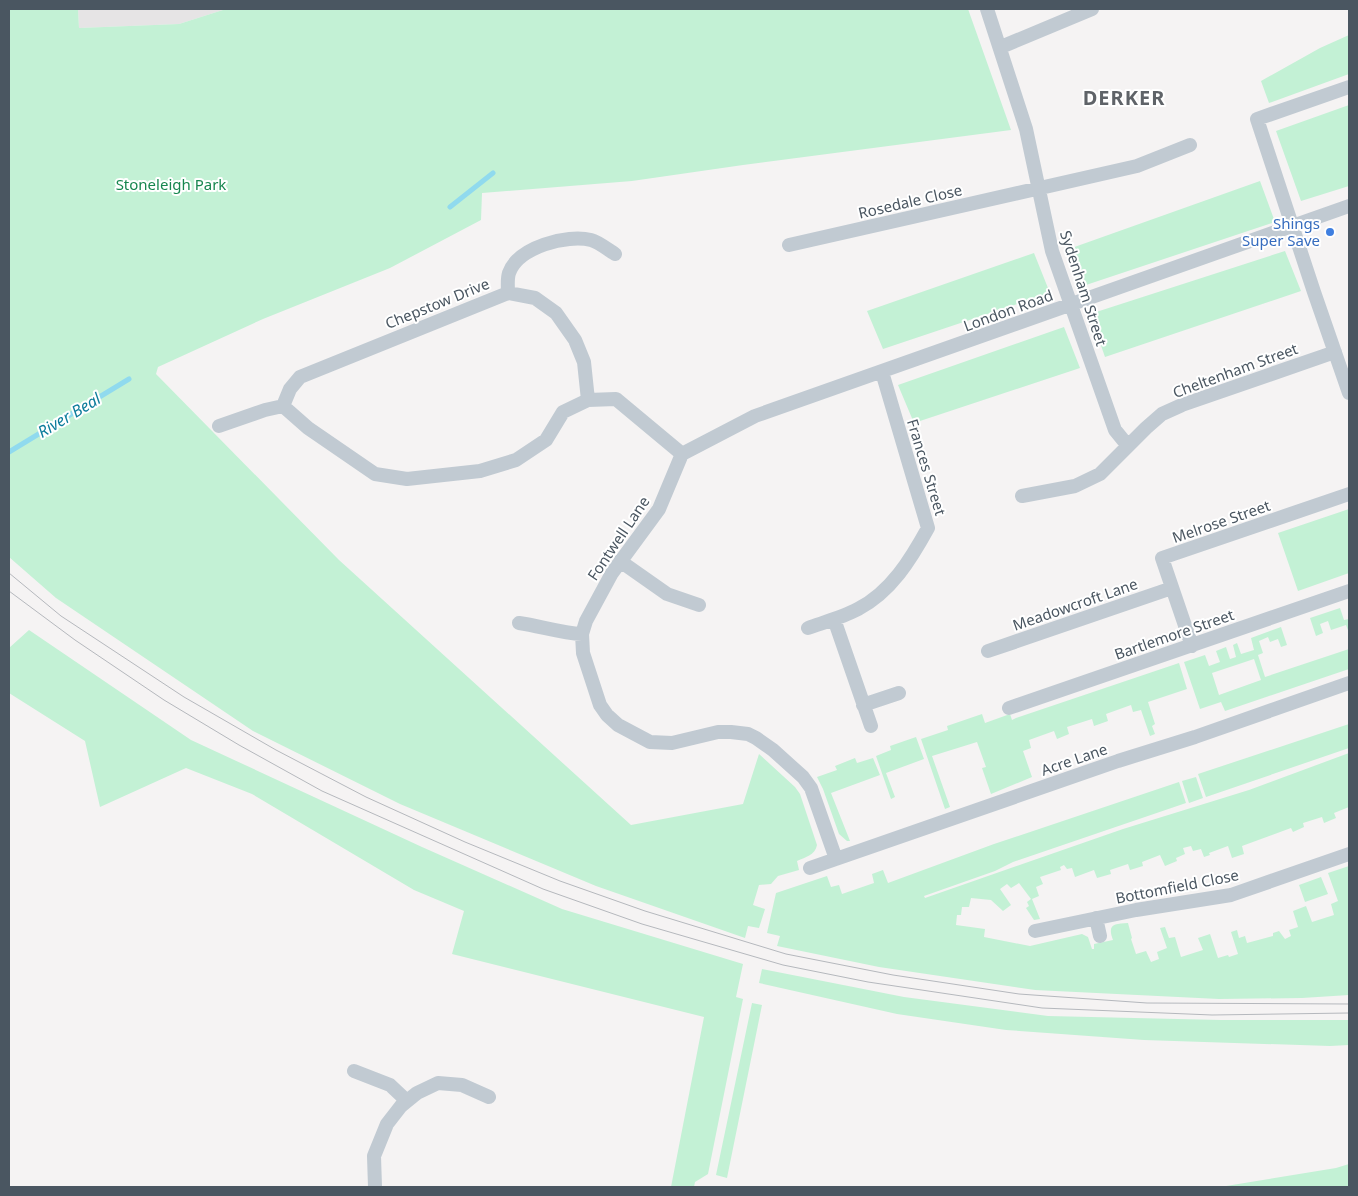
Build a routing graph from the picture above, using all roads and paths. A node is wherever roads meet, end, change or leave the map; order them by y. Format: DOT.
graph roads {
  1 [pos="988,9"];
  2 [pos="1092,9"];
  3 [pos="1000,47"];
  4 [pos="1349,87"];
  5 [pos="1190,145"];
  6 [pos="1038,188"];
  7 [pos="1349,206"];
  8 [pos="1292,225"];
  9 [pos="790,245"];
  10 [pos="615,254"];
  11 [pos="508,292"];
  12 [pos="1071,305"];
  13 [pos="1335,352"];
  14 [pos="882,372"];
  15 [pos="1349,393"];
  16 [pos="588,400"];
  17 [pos="283,406"];
  18 [pos="219,426"];
  19 [pos="1128,446"];
  20 [pos="682,454"];
  21 [pos="1349,494"];
  22 [pos="1022,496"];
  23 [pos="620,561"];
  24 [pos="1172,588"];
  25 [pos="1349,591"];
  26 [pos="699,606"];
  27 [pos="834,619"];
  28 [pos="519,623"];
  29 [pos="808,628"];
  30 [pos="582,634"];
  31 [pos="1192,646"];
  32 [pos="988,651"];
  33 [pos="1349,683"];
  34 [pos="899,693"];
  35 [pos="863,705"];
  36 [pos="1009,708"];
  37 [pos="871,726"];
  38 [pos="1349,854"];
  39 [pos="836,859"];
  40 [pos="810,868"];
  41 [pos="1096,918"];
  42 [pos="1035,931"];
  43 [pos="1100,936"];
  44 [pos="354,1071"];
  45 [pos="489,1097"];
  46 [pos="407,1101"];
  47 [pos="375,1187"];
  1 -- 3 [label="street, Sydenham Street"];
  2 -- 3 [label="street"];
  3 -- 6 [label="street, Sydenham Street"];
  4 -- 8 [label="street"];
  5 -- 6 [label="street, Rosedale Close"];
  6 -- 9 [label="street, Rosedale Close"];
  6 -- 12 [label="street, Sydenham Street"];
  7 -- 8 [label="street, London Road"];
  8 -- 12 [label="street, London Road"];
  8 -- 13 [label="street"];
  10 -- 11 [label="street"];
  11 -- 16 [label="street, Chepstow Drive"];
  11 -- 17 [label="street, Chepstow Drive"];
  12 -- 14 [label="street, London Road"];
  12 -- 19 [label="street, Sydenham Street"];
  13 -- 15 [label="street"];
  13 -- 19 [label="street, Cheltenham Street"];
  14 -- 20 [label="street, London Road"];
  14 -- 27 [label="street, Frances Street"];
  16 -- 17 [label="street"];
  16 -- 20 [label="street"];
  17 -- 18 [label="street"];
  19 -- 22 [label="street, Cheltenham Street"];
  20 -- 23 [label="street, Fontwell Lane"];
  21 -- 24 [label="street, Melrose Street"];
  23 -- 26 [label="street"];
  23 -- 30 [label="street, Fontwell Lane"];
  24 -- 31 [label="street, Melrose Street"];
  24 -- 32 [label="street, Meadowcroft Lane"];
  25 -- 31 [label="street, Bartlemore Street"];
  27 -- 29 [label="street, Frances Street"];
  27 -- 35 [label="street"];
  28 -- 30 [label="street"];
  30 -- 39 [label="street, Fontwell Lane"];
  31 -- 36 [label="street, Bartlemore Street"];
  33 -- 39 [label="street, Acre Lane"];
  34 -- 35 [label="street"];
  35 -- 37 [label="street"];
  38 -- 41 [label="street, Bottomfield Close"];
  39 -- 40 [label="street, Acre Lane"];
  41 -- 42 [label="street, Bottomfield Close"];
  41 -- 43 [label="street"];
  44 -- 46 [label="street"];
  45 -- 46 [label="street"];
  46 -- 47 [label="street"];
}
